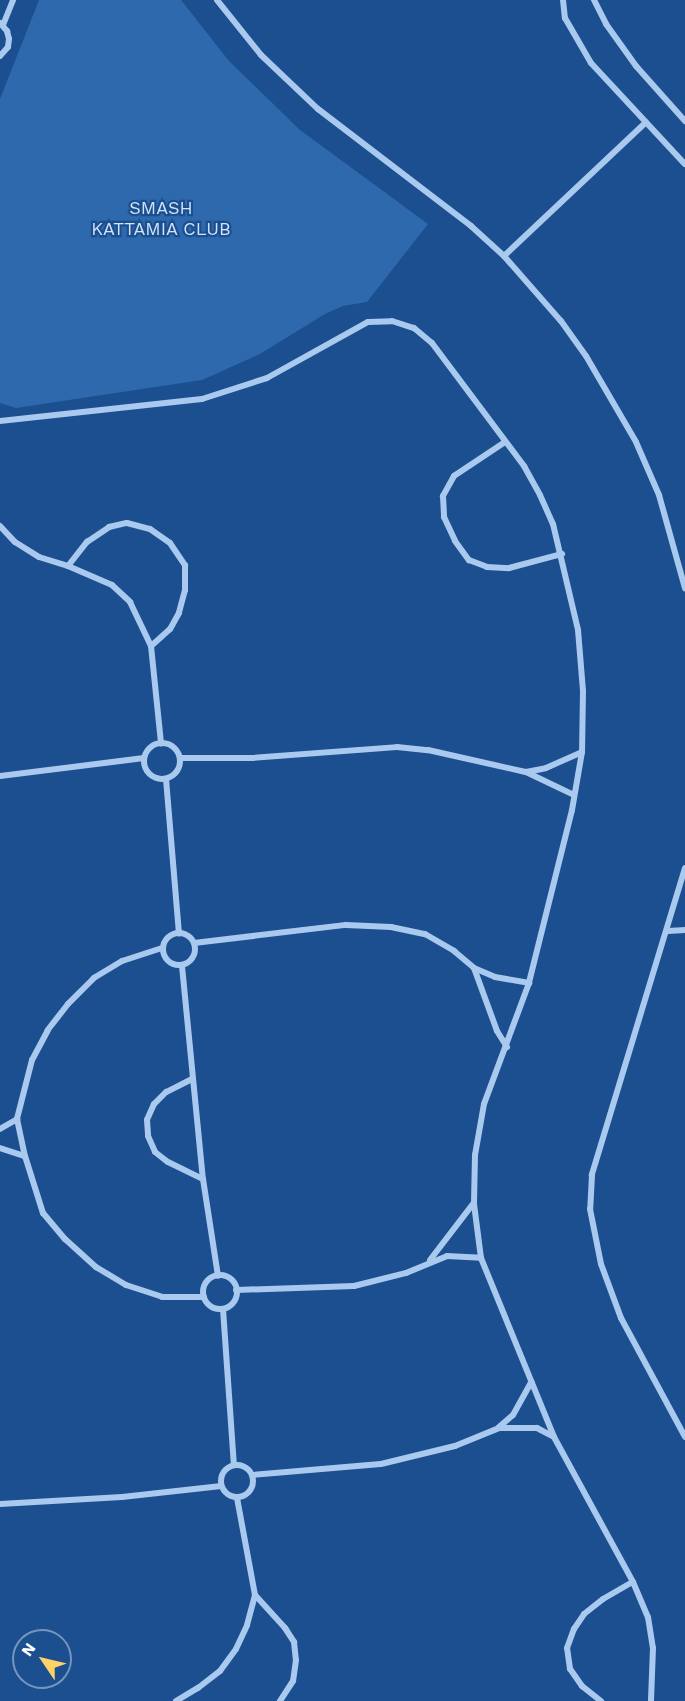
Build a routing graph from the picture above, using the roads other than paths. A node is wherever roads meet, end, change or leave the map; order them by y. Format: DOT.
graph roads {
  1 [pos="13,0"];
  2 [pos="217,0"];
  3 [pos="562,0"];
  4 [pos="594,0"];
  5 [pos="1,24"];
  6 [pos="0,57"];
  7 [pos="685,121"];
  8 [pos="646,122"];
  9 [pos="685,164"];
  10 [pos="504,256"];
  11 [pos="0,421"];
  12 [pos="505,442"];
  13 [pos="0,526"];
  14 [pos="562,554"];
  15 [pos="68,566"];
  16 [pos="685,588"];
  17 [pos="151,646"];
  18 [pos="162,743"];
  19 [pos="582,752"];
  20 [pos="144,758"];
  21 [pos="180,758"];
  22 [pos="526,772"];
  23 [pos="0,776"];
  24 [pos="166,779"];
  25 [pos="574,795"];
  26 [pos="685,868"];
  27 [pos="685,930"];
  28 [pos="668,932"];
  29 [pos="178,933"];
  30 [pos="194,943"];
  31 [pos="162,948"];
  32 [pos="182,966"];
  33 [pos="474,968"];
  34 [pos="529,983"];
  35 [pos="507,1047"];
  36 [pos="192,1078"];
  37 [pos="17,1119"];
  38 [pos="0,1129"];
  39 [pos="0,1148"];
  40 [pos="25,1156"];
  41 [pos="203,1179"];
  42 [pos="474,1204"];
  43 [pos="481,1258"];
  44 [pos="430,1261"];
  45 [pos="218,1276"];
  46 [pos="236,1290"];
  47 [pos="204,1297"];
  48 [pos="223,1309"];
  49 [pos="531,1382"];
  50 [pos="499,1428"];
  51 [pos="554,1437"];
  52 [pos="685,1437"];
  53 [pos="234,1465"];
  54 [pos="252,1475"];
  55 [pos="221,1486"];
  56 [pos="237,1498"];
  57 [pos="0,1504"];
  58 [pos="633,1582"];
  59 [pos="255,1595"];
  60 [pos="181,1700"];
  61 [pos="280,1701"];
  62 [pos="601,1701"];
  63 [pos="651,1701"];
  1 -- 5 [label="street"];
  2 -- 10 [label="street"];
  3 -- 8 [label="street"];
  4 -- 7 [label="street"];
  5 -- 6 [label="street"];
  8 -- 9 [label="street"];
  8 -- 10 [label="street"];
  10 -- 16 [label="street"];
  11 -- 12 [label="street"];
  12 -- 14 [label="street"];
  12 -- 14 [label="street"];
  13 -- 15 [label="street"];
  14 -- 19 [label="street"];
  15 -- 17 [label="street"];
  15 -- 17 [label="street"];
  17 -- 18 [label="street"];
  18 -- 20 [label="street"];
  18 -- 21 [label="street"];
  19 -- 22 [label="street"];
  19 -- 25 [label="street"];
  20 -- 23 [label="street"];
  20 -- 24 [label="street"];
  21 -- 22 [label="street"];
  21 -- 24 [label="street"];
  22 -- 25 [label="street"];
  24 -- 29 [label="street"];
  25 -- 34 [label="street"];
  26 -- 28 [label="street"];
  27 -- 28 [label="street"];
  28 -- 52 [label="street"];
  29 -- 30 [label="street"];
  29 -- 31 [label="street"];
  30 -- 32 [label="street"];
  30 -- 33 [label="street"];
  31 -- 32 [label="street"];
  31 -- 37 [label="street"];
  32 -- 36 [label="street"];
  33 -- 34 [label="street"];
  33 -- 35 [label="street"];
  34 -- 35 [label="street"];
  35 -- 42 [label="street"];
  36 -- 41 [label="street"];
  36 -- 41 [label="street"];
  37 -- 38 [label="street"];
  37 -- 40 [label="street"];
  39 -- 40 [label="street"];
  40 -- 47 [label="street"];
  41 -- 45 [label="street"];
  42 -- 43 [label="street"];
  42 -- 44 [label="street"];
  43 -- 44 [label="street"];
  43 -- 49 [label="street"];
  44 -- 46 [label="street"];
  45 -- 46 [label="street"];
  45 -- 47 [label="street"];
  46 -- 48 [label="street"];
  47 -- 48 [label="street"];
  48 -- 53 [label="street"];
  49 -- 50 [label="street"];
  49 -- 51 [label="street"];
  50 -- 51 [label="street"];
  50 -- 54 [label="street"];
  51 -- 58 [label="street"];
  53 -- 54 [label="street"];
  53 -- 55 [label="street"];
  54 -- 56 [label="street"];
  55 -- 56 [label="street"];
  55 -- 57 [label="street"];
  56 -- 59 [label="street"];
  58 -- 62 [label="street"];
  58 -- 63 [label="street"];
  59 -- 60 [label="street"];
  59 -- 61 [label="street"];
}
